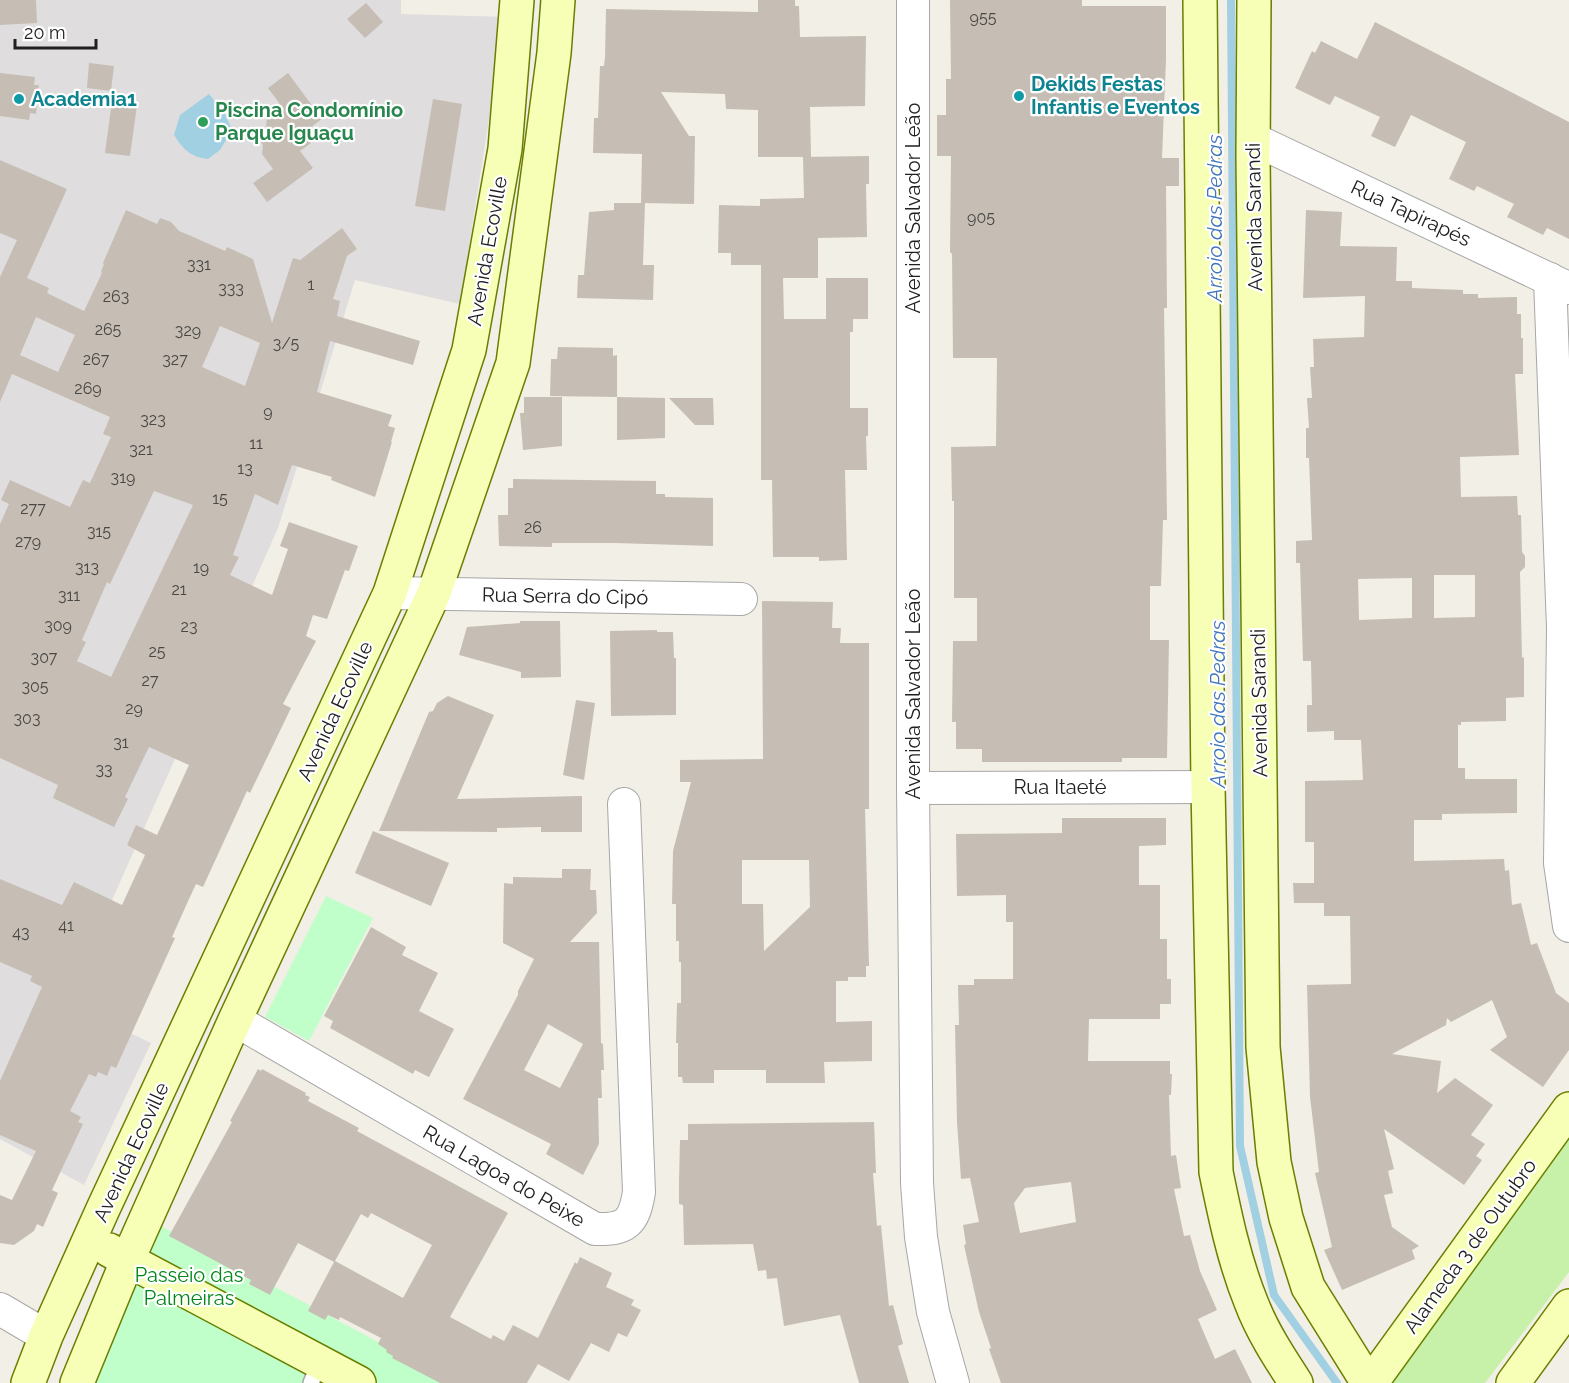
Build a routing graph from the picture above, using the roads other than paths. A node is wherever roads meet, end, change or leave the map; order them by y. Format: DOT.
graph roads {
  1 [pos="913,0"];
  2 [pos="1200,0"];
  3 [pos="1254,0"];
  4 [pos="516,10"];
  5 [pos="557,12"];
  6 [pos="1253,139"];
  7 [pos="1560,284"];
  8 [pos="390,593"];
  9 [pos="434,593"];
  10 [pos="741,599"];
  11 [pos="1566,630"];
  12 [pos="1208,787"];
  13 [pos="913,788"];
  14 [pos="624,804"];
  15 [pos="1569,926"];
  16 [pos="235,1020"];
  17 [pos="1569,1109"];
  18 [pos="89,1241"];
  19 [pos="128,1259"];
  20 [pos="1569,1306"];
  21 [pos="0,1309"];
  22 [pos="46,1336"];
  23 [pos="315,1372"];
  24 [pos="28,1383"];
  25 [pos="76,1383"];
  26 [pos="359,1383"];
  27 [pos="953,1383"];
  28 [pos="1296,1383"];
  29 [pos="1370,1383"];
  30 [pos="1513,1383"];
  1 -- 13 [label="street, Avenida Salvador Leão"];
  2 -- 12 [label="street"];
  3 -- 6 [label="street, Avenida Sarandi"];
  4 -- 5 [label="street"];
  4 -- 8 [label="street, Avenida Ecoville"];
  5 -- 9 [label="street, Avenida Ecoville"];
  6 -- 7 [label="street, Rua Tapirapés"];
  6 -- 29 [label="street, Avenida Sarandi"];
  7 -- 11 [label="street"];
  8 -- 9 [label="street, Rua Serra do Cipó"];
  8 -- 18 [label="street, Avenida Ecoville"];
  9 -- 10 [label="street, Rua Serra do Cipó"];
  9 -- 16 [label="street, Avenida Ecoville"];
  11 -- 15 [label="street"];
  12 -- 13 [label="street, Rua Itaeté"];
  12 -- 28 [label="street"];
  13 -- 27 [label="street, Avenida Salvador Leão"];
  14 -- 16 [label="street, Rua Lagoa do Peixe"];
  16 -- 19 [label="street, Avenida Ecoville"];
  17 -- 29 [label="street, Alameda 3 de Outubro"];
  18 -- 19 [label="street"];
  18 -- 22 [label="street, Avenida Ecoville"];
  19 -- 23 [label="street"];
  19 -- 25 [label="street, Avenida Ecoville"];
  20 -- 30 [label="street"];
  21 -- 22 [label="street"];
  22 -- 24 [label="street, Avenida Ecoville"];
  23 -- 26 [label="street"];
}
